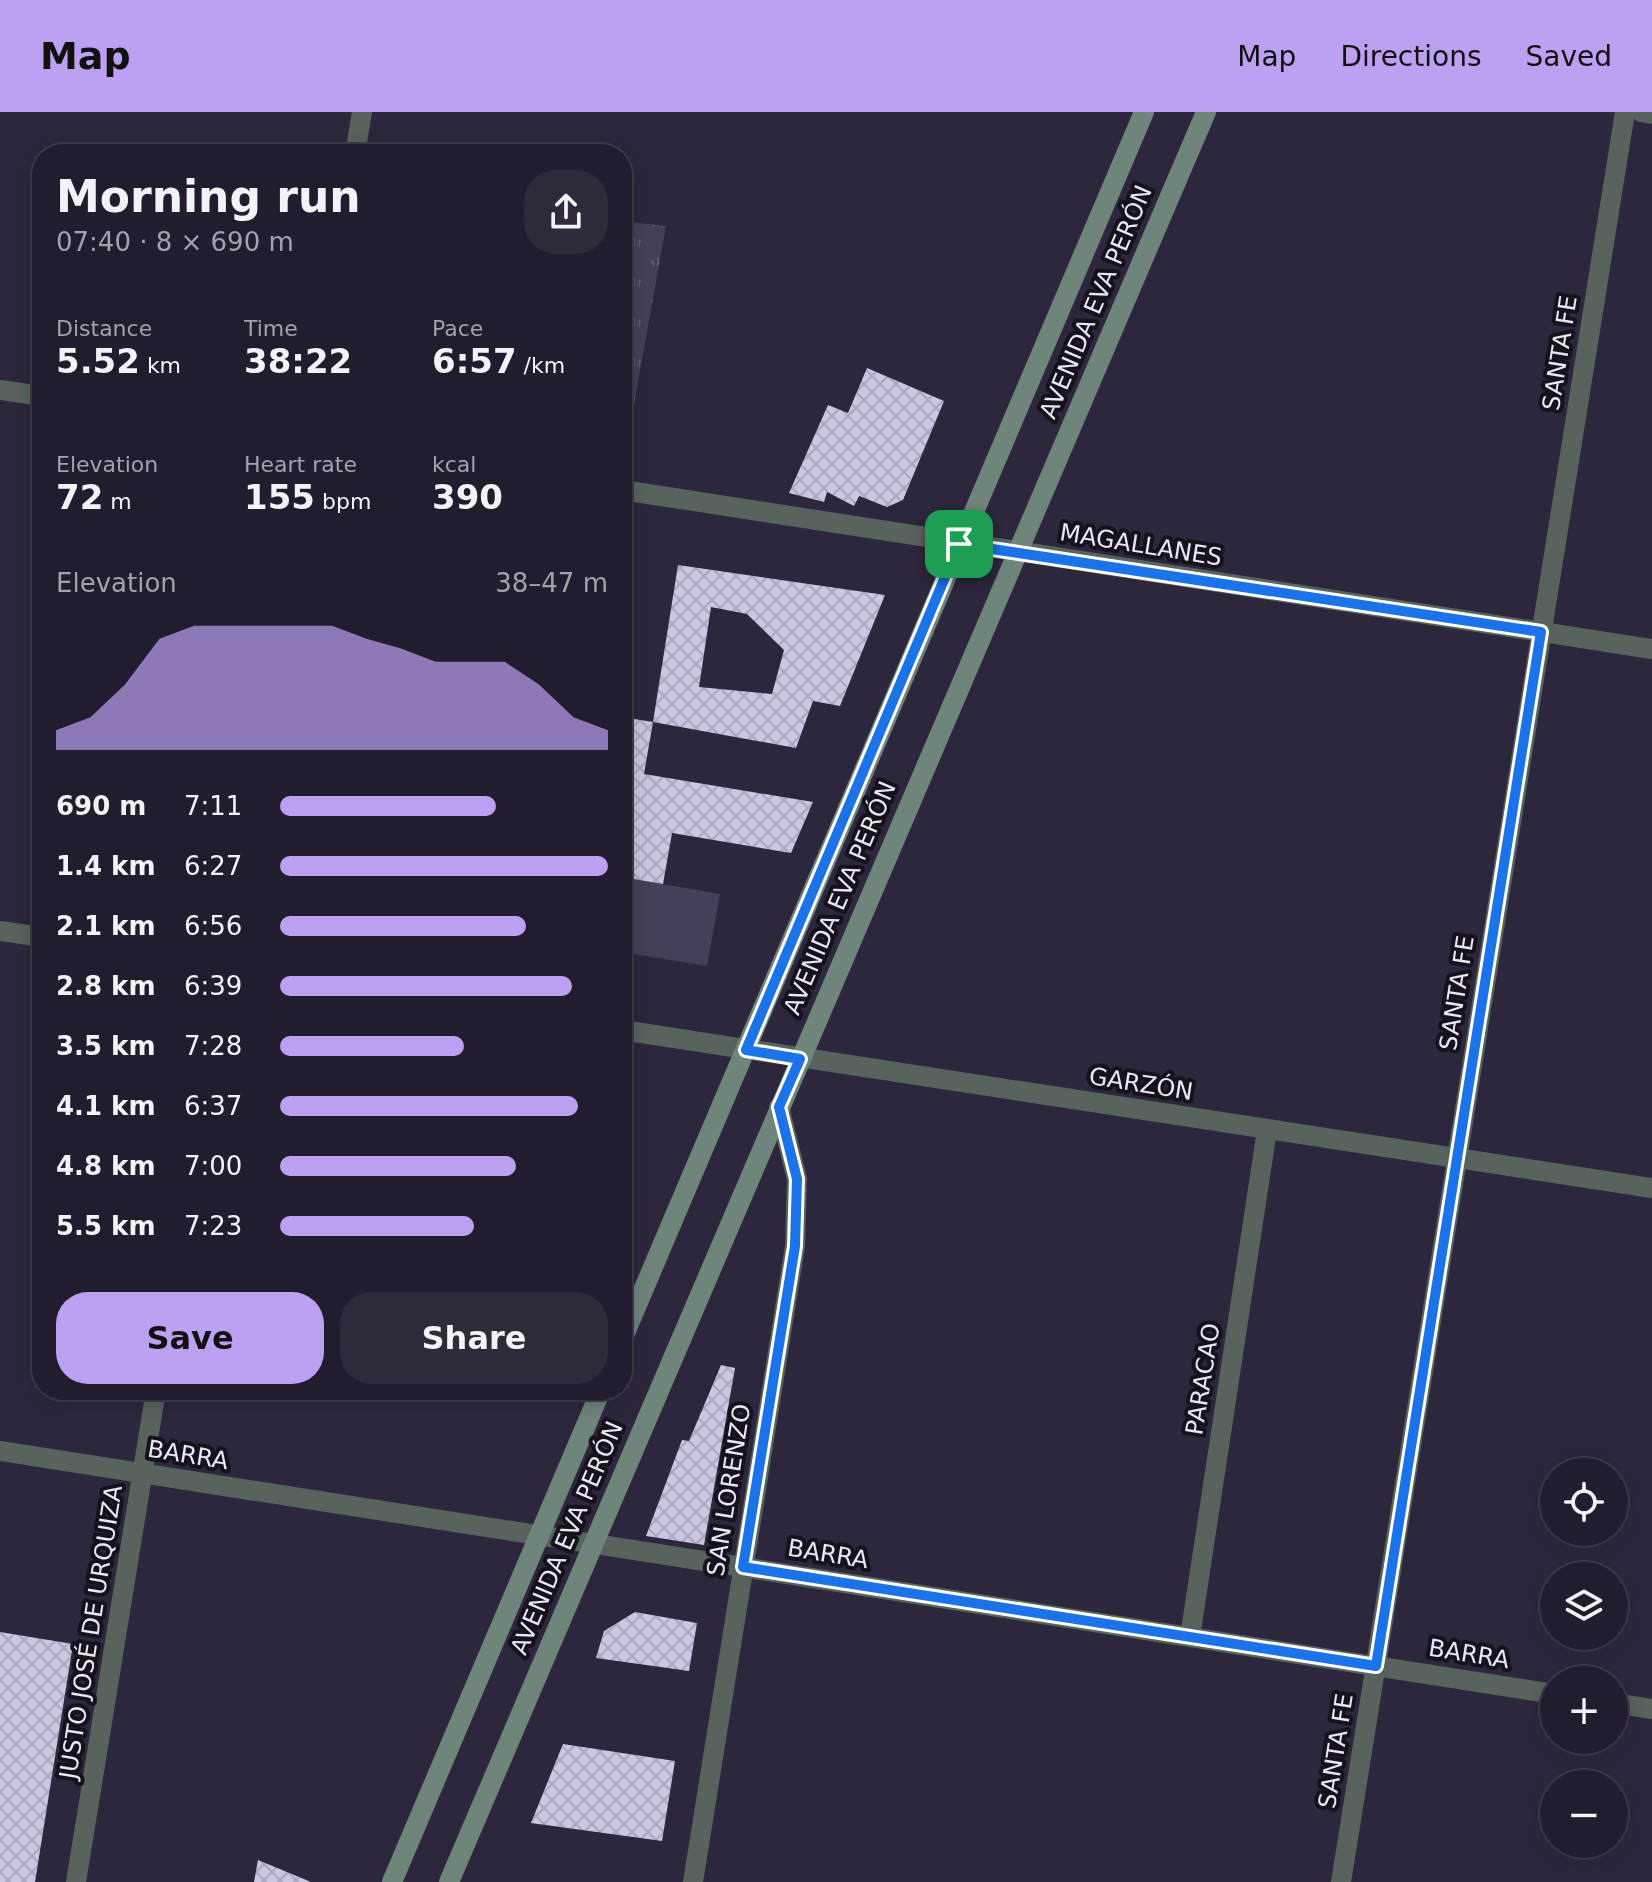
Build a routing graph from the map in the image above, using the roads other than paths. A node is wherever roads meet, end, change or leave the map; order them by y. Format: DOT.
graph roads {
  1 [pos="362,112"];
  2 [pos="1144,112"];
  3 [pos="1206,112"];
  4 [pos="1625,112"];
  5 [pos="1641,112"];
  6 [pos="1652,114"];
  7 [pos="357,144"];
  8 [pos="0,390"];
  9 [pos="32,395"];
  10 [pos="632,492"];
  11 [pos="959,544"];
  12 [pos="1016,553"];
  13 [pos="1541,632"];
  14 [pos="1652,649"];
  15 [pos="0,931"];
  16 [pos="32,936"];
  17 [pos="632,1032"];
  18 [pos="746,1050"];
  19 [pos="800,1059"];
  20 [pos="779,1107"];
  21 [pos="1267,1130"];
  22 [pos="1457,1159"];
  23 [pos="1652,1188"];
  24 [pos="632,1317"];
  25 [pos="154,1400"];
  26 [pos="597,1400"];
  27 [pos="0,1451"];
  28 [pos="142,1474"];
  29 [pos="539,1535"];
  30 [pos="592,1544"];
  31 [pos="743,1567"];
  32 [pos="1190,1637"];
  33 [pos="1376,1666"];
  34 [pos="1540,1692"];
  35 [pos="1628,1705"];
  36 [pos="1652,1709"];
  37 [pos="76,1882"];
  38 [pos="392,1882"];
  39 [pos="449,1882"];
  40 [pos="693,1882"];
  41 [pos="1341,1882"];
  1 -- 7 [label="street"];
  2 -- 11 [label="main road, AVENIDA EVA PERÓN"];
  3 -- 12 [label="main road, AVENIDA EVA PERÓN"];
  4 -- 13 [label="street, SANTA FE"];
  5 -- 6 [label="street"];
  8 -- 9 [label="street"];
  10 -- 11 [label="street, MAGALLANES"];
  11 -- 12 [label="street, MAGALLANES"];
  11 -- 18 [label="main road, AVENIDA EVA PERÓN"];
  12 -- 13 [label="street, MAGALLANES"];
  12 -- 19 [label="main road, AVENIDA EVA PERÓN"];
  13 -- 14 [label="street, MAGALLANES"];
  13 -- 22 [label="street, SANTA FE"];
  15 -- 16 [label="street"];
  17 -- 18 [label="street, GARZÓN"];
  18 -- 19 [label="street, GARZÓN"];
  18 -- 24 [label="main road, AVENIDA EVA PERÓN"];
  19 -- 20 [label="main road, AVENIDA EVA PERÓN"];
  19 -- 21 [label="street, GARZÓN"];
  20 -- 30 [label="main road, AVENIDA EVA PERÓN"];
  20 -- 31 [label="street, SAN LORENZO"];
  21 -- 22 [label="street, GARZÓN"];
  21 -- 32 [label="street, PARACAO"];
  22 -- 23 [label="street, GARZÓN"];
  22 -- 33 [label="street, SANTA FE"];
  25 -- 28 [label="street, JUSTO JOSÉ DE URQUIZA"];
  26 -- 29 [label="main road, AVENIDA EVA PERÓN"];
  27 -- 28 [label="street, BARRA"];
  28 -- 29 [label="street, BARRA"];
  28 -- 37 [label="street, JUSTO JOSÉ DE URQUIZA"];
  29 -- 30 [label="street, BARRA"];
  29 -- 38 [label="main road, AVENIDA EVA PERÓN"];
  30 -- 31 [label="street, BARRA"];
  30 -- 39 [label="main road, AVENIDA EVA PERÓN"];
  31 -- 32 [label="street, BARRA"];
  31 -- 40 [label="street, SAN LORENZO"];
  32 -- 33 [label="street, BARRA"];
  33 -- 34 [label="street, BARRA"];
  33 -- 41 [label="street, SANTA FE"];
  35 -- 36 [label="street"];
}
